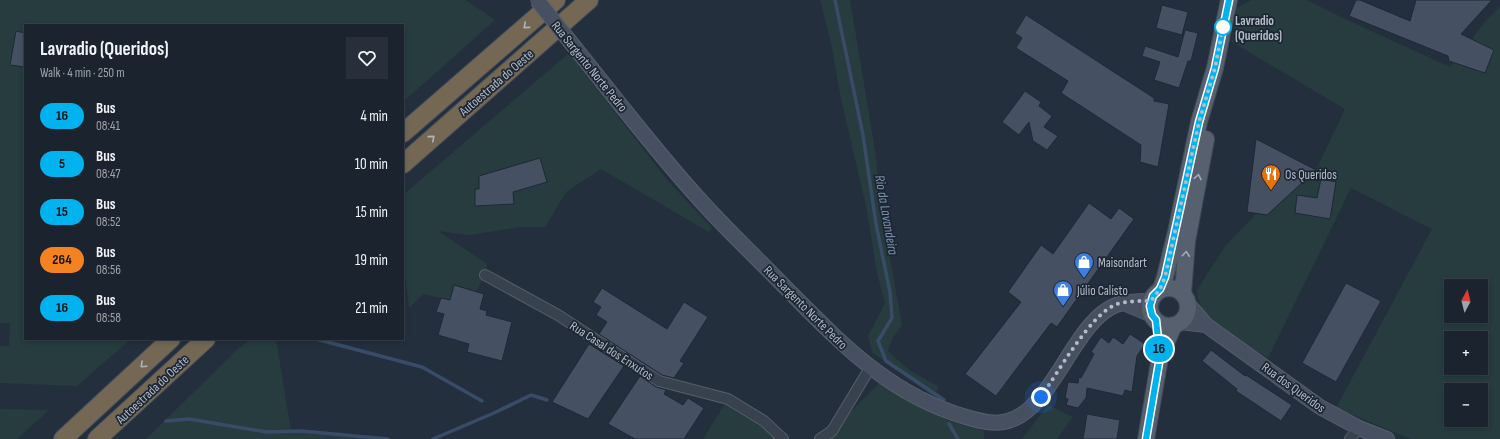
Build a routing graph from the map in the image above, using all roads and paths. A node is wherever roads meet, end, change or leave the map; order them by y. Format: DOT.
graph roads {
  1 [pos="537,0"];
  2 [pos="556,0"];
  3 [pos="589,0"];
  4 [pos="1229,0"];
  5 [pos="404,132"];
  6 [pos="404,163"];
  7 [pos="1187,202"];
  8 [pos="485,275"];
  9 [pos="1186,299"];
  10 [pos="1155,306"];
  11 [pos="1178,324"];
  12 [pos="1206,325"];
  13 [pos="170,340"];
  14 [pos="205,340"];
  15 [pos="1160,357"];
  16 [pos="870,368"];
  17 [pos="1359,428"];
  18 [pos="1378,437"];
  19 [pos="63,439"];
  20 [pos="97,439"];
  21 [pos="783,439"];
  22 [pos="820,439"];
  23 [pos="1146,439"];
  24 [pos="1350,439"];
  1 -- 16 [label="street, Rua Sargento Norte Pedro, bridge"];
  2 -- 5 [label="highway, Autoestrada do Oeste, one-way"];
  6 -- 3 [label="highway, Autoestrada do Oeste, one-way"];
  4 -- 7 [label="main road"];
  9 -- 7 [label="main road, one-way"];
  7 -- 10 [label="main road"];
  8 -- 21 [label="street, Rua Casal dos Enxutos"];
  9 -- 10 [label="main road"];
  9 -- 11 [label="main road"];
  9 -- 12 [label="street, Rua dos Queridos"];
  10 -- 11 [label="main road"];
  10 -- 15 [label="main road"];
  10 -- 16 [label="street, Rua Sargento Norte Pedro"];
  11 -- 12 [label="street, Rua dos Queridos"];
  11 -- 15 [label="main road"];
  12 -- 17 [label="street, Rua dos Queridos"];
  13 -- 19 [label="highway, Autoestrada do Oeste, one-way"];
  14 -- 20 [label="highway, Autoestrada do Oeste"];
  15 -- 23 [label="main road"];
  16 -- 22 [label="street"];
  17 -- 18 [label="street, Rua dos Queridos"];
  17 -- 24 [label="street"];
}
